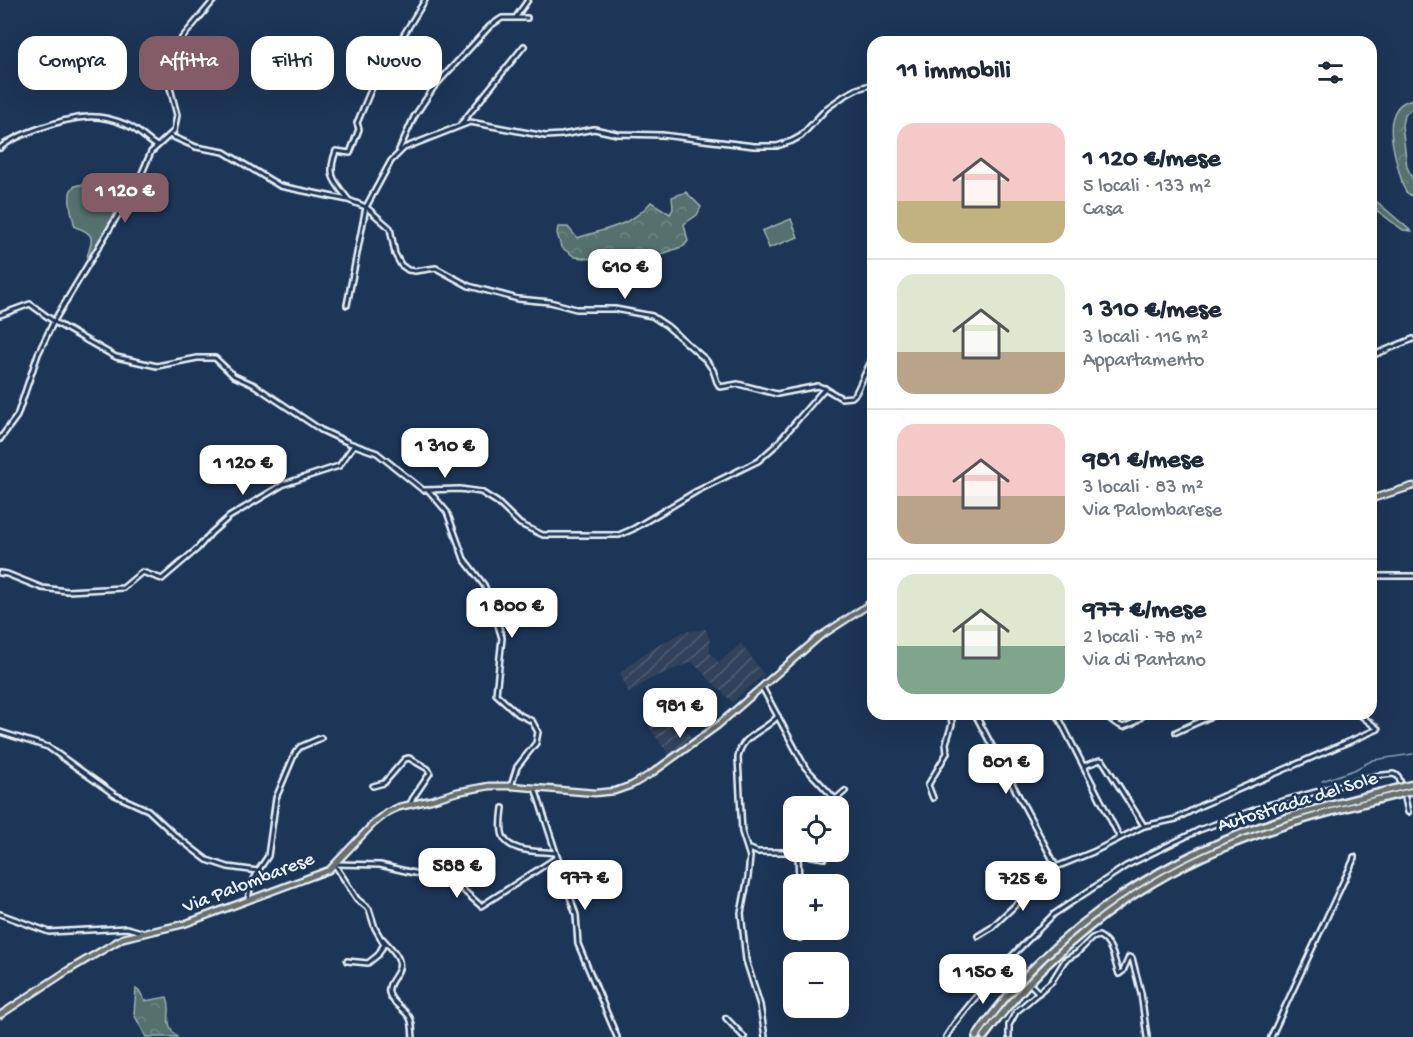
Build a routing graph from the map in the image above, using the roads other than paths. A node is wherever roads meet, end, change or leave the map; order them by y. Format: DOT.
graph roads {
  1 [pos="214,0"];
  2 [pos="425,0"];
  3 [pos="528,0"];
  4 [pos="515,18"];
  5 [pos="527,18"];
  6 [pos="524,46"];
  7 [pos="867,86"];
  8 [pos="460,125"];
  9 [pos="171,136"];
  10 [pos="158,146"];
  11 [pos="0,148"];
  12 [pos="399,152"];
  13 [pos="350,201"];
  14 [pos="366,207"];
  15 [pos="347,305"];
  16 [pos="0,315"];
  17 [pos="54,321"];
  18 [pos="1413,339"];
  19 [pos="1377,354"];
  20 [pos="867,369"];
  21 [pos="825,388"];
  22 [pos="0,439"];
  23 [pos="354,445"];
  24 [pos="1413,486"];
  25 [pos="429,491"];
  26 [pos="1377,497"];
  27 [pos="0,573"];
  28 [pos="1377,576"];
  29 [pos="1413,576"];
  30 [pos="867,605"];
  31 [pos="761,686"];
  32 [pos="778,716"];
  33 [pos="952,720"];
  34 [pos="978,720"];
  35 [pos="1060,720"];
  36 [pos="1112,720"];
  37 [pos="1136,720"];
  38 [pos="1203,720"];
  39 [pos="1367,720"];
  40 [pos="0,732"];
  41 [pos="1176,732"];
  42 [pos="321,738"];
  43 [pos="1083,767"];
  44 [pos="1401,781"];
  45 [pos="1413,784"];
  46 [pos="373,786"];
  47 [pos="511,786"];
  48 [pos="535,788"];
  49 [pos="845,791"];
  50 [pos="1413,791"];
  51 [pos="933,798"];
  52 [pos="1405,798"];
  53 [pos="410,804"];
  54 [pos="502,808"];
  55 [pos="1408,812"];
  56 [pos="1144,826"];
  57 [pos="1120,838"];
  58 [pos="748,848"];
  59 [pos="783,852"];
  60 [pos="555,854"];
  61 [pos="1354,857"];
  62 [pos="556,858"];
  63 [pos="336,865"];
  64 [pos="1056,867"];
  65 [pos="258,871"];
  66 [pos="248,900"];
  67 [pos="0,914"];
  68 [pos="144,933"];
  69 [pos="380,936"];
  70 [pos="978,936"];
  71 [pos="347,961"];
  72 [pos="1006,962"];
  73 [pos="1018,972"];
  74 [pos="1032,986"];
  75 [pos="1039,993"];
  76 [pos="0,1015"];
  77 [pos="726,1018"];
  78 [pos="413,1037"];
  79 [pos="617,1037"];
  80 [pos="744,1037"];
  81 [pos="765,1037"];
  82 [pos="946,1037"];
  83 [pos="976,1037"];
  84 [pos="984,1037"];
  85 [pos="1009,1037"];
  86 [pos="1147,1037"];
  87 [pos="1271,1037"];
  1 -- 9 [label="street"];
  2 -- 13 [label="street"];
  3 -- 4 [label="street"];
  4 -- 5 [label="street"];
  4 -- 12 [label="street"];
  6 -- 8 [label="street"];
  7 -- 8 [label="street"];
  8 -- 12 [label="street"];
  9 -- 10 [label="street"];
  9 -- 13 [label="street"];
  10 -- 11 [label="street"];
  10 -- 17 [label="street"];
  12 -- 14 [label="street"];
  13 -- 14 [label="street"];
  14 -- 15 [label="street"];
  14 -- 21 [label="street"];
  16 -- 17 [label="street"];
  17 -- 22 [label="street"];
  17 -- 23 [label="street"];
  18 -- 19 [label="street"];
  20 -- 21 [label="street"];
  21 -- 25 [label="street"];
  23 -- 25 [label="street"];
  23 -- 27 [label="street"];
  24 -- 26 [label="main road"];
  25 -- 47 [label="street"];
  28 -- 29 [label="street"];
  30 -- 31 [label="main road, Via Palombarese"];
  31 -- 32 [label="street"];
  31 -- 48 [label="main road, Via Palombarese"];
  32 -- 49 [label="street"];
  32 -- 58 [label="street"];
  33 -- 51 [label="street"];
  34 -- 64 [label="street"];
  35 -- 43 [label="street"];
  36 -- 37 [label="street"];
  38 -- 41 [label="street"];
  39 -- 56 [label="street"];
  40 -- 65 [label="street"];
  42 -- 65 [label="street"];
  43 -- 56 [label="street"];
  43 -- 57 [label="street"];
  44 -- 72 [label="street"];
  45 -- 83 [label="highway, Autostrada del Sole"];
  46 -- 53 [label="street"];
  47 -- 48 [label="main road, Via Palombarese"];
  47 -- 53 [label="main road, Via Palombarese"];
  48 -- 60 [label="street"];
  50 -- 84 [label="highway, Autostrada del Sole"];
  52 -- 55 [label="street"];
  53 -- 63 [label="main road, Via Palombarese"];
  54 -- 60 [label="street"];
  56 -- 57 [label="street"];
  57 -- 64 [label="street"];
  58 -- 59 [label="street"];
  58 -- 81 [label="street"];
  60 -- 62 [label="street"];
  61 -- 87 [label="street"];
  62 -- 63 [label="street"];
  62 -- 79 [label="street"];
  63 -- 66 [label="main road, Via Palombarese"];
  63 -- 69 [label="street"];
  64 -- 70 [label="street"];
  65 -- 66 [label="street"];
  66 -- 68 [label="main road, Via Palombarese"];
  67 -- 68 [label="street"];
  68 -- 76 [label="main road, Via Palombarese"];
  69 -- 71 [label="street"];
  69 -- 78 [label="street"];
  72 -- 73 [label="street"];
  72 -- 82 [label="street"];
  74 -- 75 [label="street"];
  75 -- 85 [label="street"];
  75 -- 86 [label="street"];
  77 -- 80 [label="street"];
}
